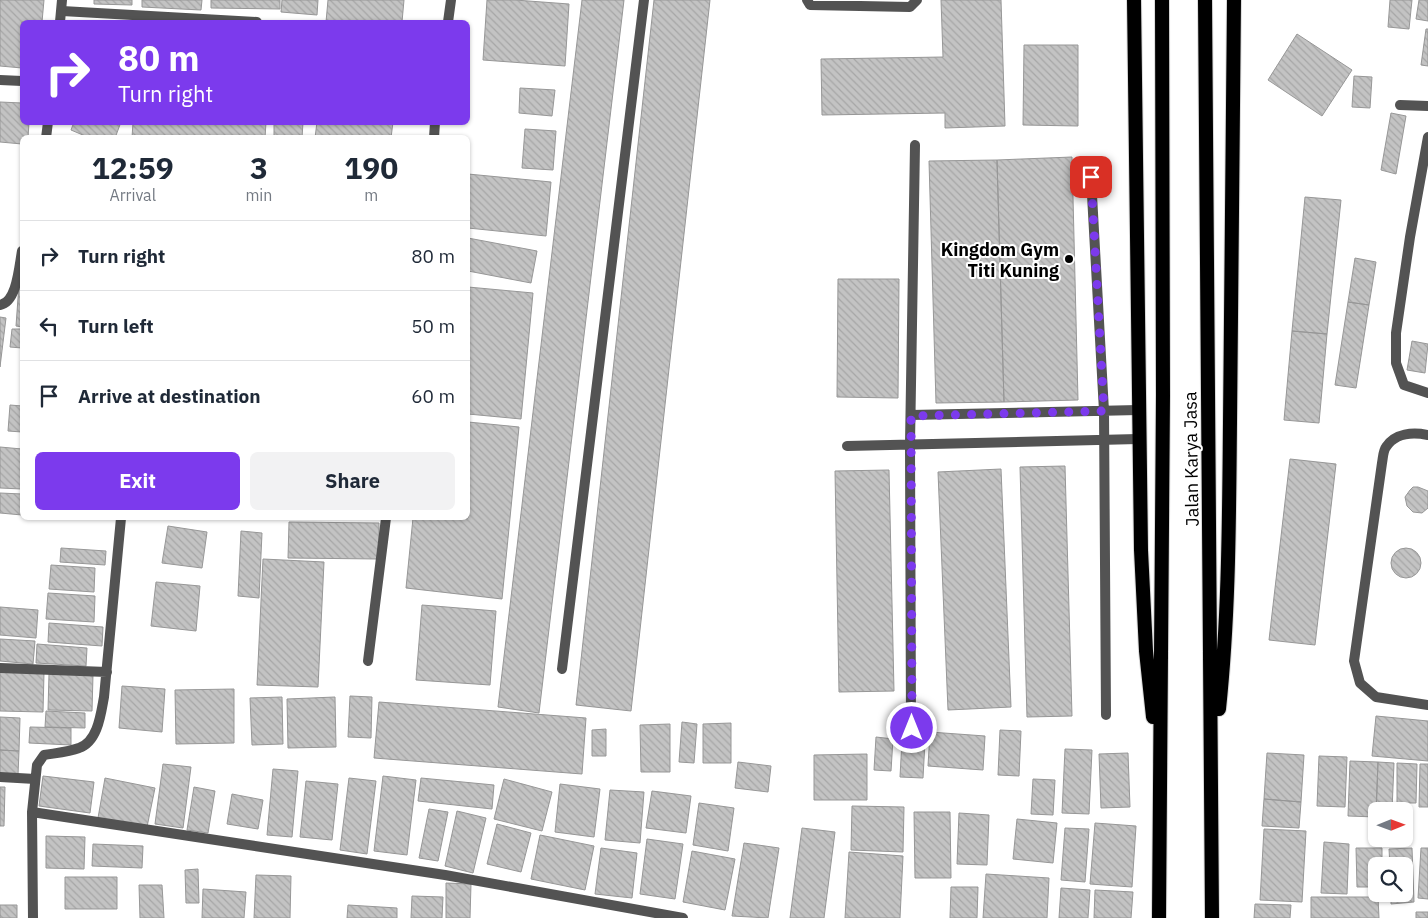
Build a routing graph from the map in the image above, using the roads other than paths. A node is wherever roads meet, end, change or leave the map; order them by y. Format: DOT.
graph roads {
  1 [pos="450,0"];
  2 [pos="644,0"];
  3 [pos="807,0"];
  4 [pos="917,0"];
  5 [pos="1134,0"];
  6 [pos="1162,0"];
  7 [pos="1205,0"];
  8 [pos="1234,0"];
  9 [pos="62,5"];
  10 [pos="60,20"];
  11 [pos="235,20"];
  12 [pos="448,20"];
  13 [pos="0,80"];
  14 [pos="20,81"];
  15 [pos="1400,105"];
  16 [pos="1428,106"];
  17 [pos="1428,137"];
  18 [pos="915,145"];
  19 [pos="1091,177"];
  20 [pos="20,260"];
  21 [pos="0,305"];
  22 [pos="1428,394"];
  23 [pos="1138,410"];
  24 [pos="1104,411"];
  25 [pos="911,416"];
  26 [pos="1428,435"];
  27 [pos="1138,439"];
  28 [pos="1105,440"];
  29 [pos="910,444"];
  30 [pos="847,446"];
  31 [pos="121,520"];
  32 [pos="386,520"];
  33 [pos="368,661"];
  34 [pos="0,668"];
  35 [pos="562,669"];
  36 [pos="106,672"];
  37 [pos="1428,705"];
  38 [pos="1106,715"];
  39 [pos="912,728"];
  40 [pos="0,777"];
  41 [pos="35,779"];
  42 [pos="1212,779"];
  43 [pos="1160,785"];
  44 [pos="32,812"];
  45 [pos="33,918"];
  46 [pos="684,918"];
  47 [pos="1158,918"];
  48 [pos="1212,918"];
  1 -- 12 [label="street"];
  2 -- 35 [label="street"];
  3 -- 4 [label="street"];
  5 -- 23 [label="highway"];
  6 -- 43 [label="highway, Jalan Karya Jasa"];
  7 -- 42 [label="highway, Jalan Karya Jasa"];
  8 -- 42 [label="highway"];
  9 -- 10 [label="street"];
  9 -- 11 [label="street"];
  13 -- 14 [label="street"];
  15 -- 16 [label="street"];
  17 -- 22 [label="street"];
  18 -- 25 [label="street"];
  19 -- 24 [label="street"];
  20 -- 21 [label="street"];
  23 -- 24 [label="street"];
  23 -- 27 [label="highway"];
  24 -- 25 [label="street"];
  24 -- 28 [label="street"];
  25 -- 29 [label="street"];
  26 -- 37 [label="street"];
  27 -- 28 [label="street"];
  27 -- 43 [label="highway"];
  28 -- 29 [label="street"];
  28 -- 38 [label="street"];
  29 -- 30 [label="street"];
  29 -- 39 [label="street"];
  31 -- 36 [label="street"];
  32 -- 33 [label="street"];
  34 -- 36 [label="street"];
  36 -- 41 [label="street"];
  40 -- 41 [label="street"];
  41 -- 44 [label="street"];
  42 -- 48 [label="highway, Jalan Karya Jasa"];
  43 -- 47 [label="highway, Jalan Karya Jasa"];
  44 -- 45 [label="street"];
  44 -- 46 [label="street"];
}
